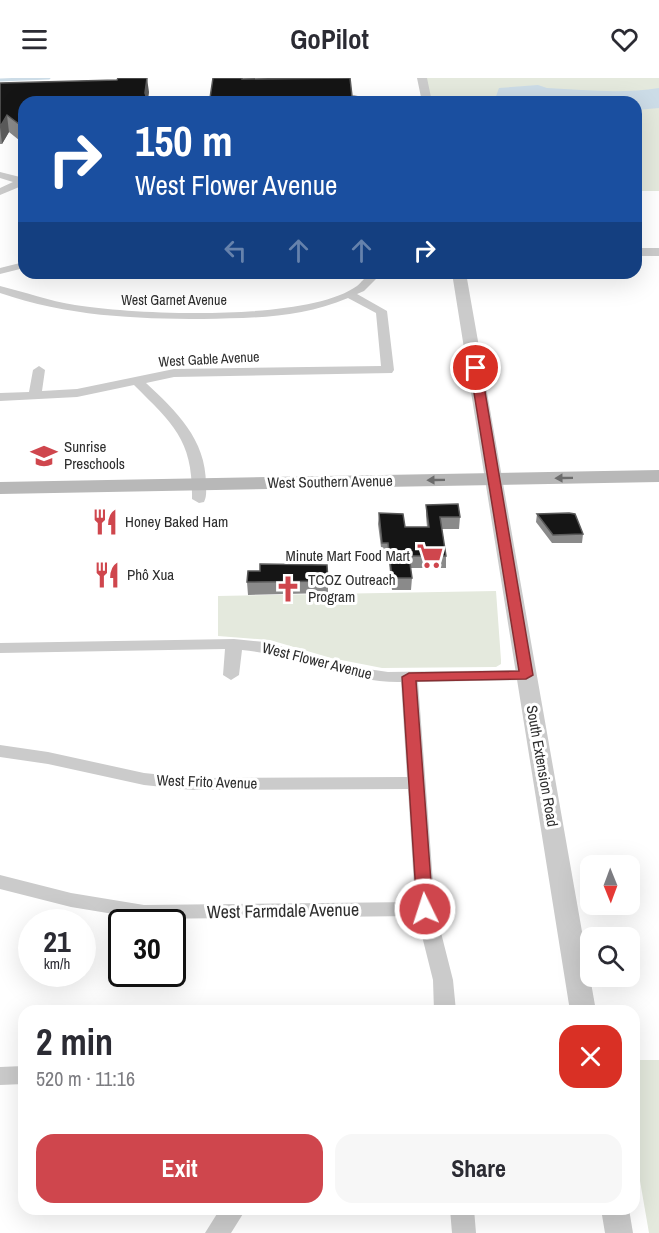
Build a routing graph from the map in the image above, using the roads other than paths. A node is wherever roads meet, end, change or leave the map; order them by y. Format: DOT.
graph roads {
  1 [pos="422,78"];
  2 [pos="425,96"];
  3 [pos="0,175"];
  4 [pos="18,180"];
  5 [pos="18,184"];
  6 [pos="0,192"];
  7 [pos="642,252"];
  8 [pos="659,252"];
  9 [pos="18,267"];
  10 [pos="0,272"];
  11 [pos="370,279"];
  12 [pos="460,279"];
  13 [pos="0,289"];
  14 [pos="348,294"];
  15 [pos="39,370"];
  16 [pos="136,381"];
  17 [pos="0,397"];
  18 [pos="34,397"];
  19 [pos="659,476"];
  20 [pos="496,486"];
  21 [pos="0,488"];
  22 [pos="659,489"];
  23 [pos="200,492"];
  24 [pos="0,502"];
  25 [pos="234,644"];
  26 [pos="0,648"];
  27 [pos="231,675"];
  28 [pos="526,675"];
  29 [pos="409,677"];
  30 [pos="0,751"];
  31 [pos="416,783"];
  32 [pos="0,882"];
  33 [pos="425,909"];
  34 [pos="445,1005"];
  35 [pos="582,1005"];
  36 [pos="18,1075"];
  37 [pos="0,1076"];
  38 [pos="230,1215"];
  39 [pos="462,1215"];
  40 [pos="616,1215"];
  41 [pos="217,1233"];
  42 [pos="464,1233"];
  43 [pos="619,1233"];
  1 -- 2 [label="street"];
  3 -- 4 [label="street"];
  5 -- 6 [label="street"];
  7 -- 8 [label="street"];
  9 -- 10 [label="street"];
  11 -- 14 [label="street, West Garnet Avenue"];
  12 -- 20 [label="street, South Extension Road"];
  13 -- 14 [label="street, West Garnet Avenue"];
  14 -- 16 [label="street, West Gable Avenue"];
  15 -- 18 [label="street"];
  16 -- 18 [label="street, West Gable Avenue"];
  16 -- 23 [label="street"];
  17 -- 18 [label="street, West Gable Avenue"];
  19 -- 20 [label="main road, West Southern Avenue, one-way"];
  20 -- 22 [label="main road, West Southern Avenue"];
  20 -- 23 [label="main road, West Southern Avenue"];
  20 -- 28 [label="street, South Extension Road"];
  21 -- 23 [label="main road, West Southern Avenue"];
  23 -- 24 [label="main road, West Southern Avenue"];
  25 -- 26 [label="street, West Flower Avenue"];
  25 -- 27 [label="street"];
  25 -- 29 [label="street, West Flower Avenue"];
  28 -- 29 [label="street, West Flower Avenue"];
  28 -- 35 [label="street, South Extension Road"];
  29 -- 31 [label="street"];
  30 -- 31 [label="street, West Frito Avenue"];
  31 -- 33 [label="street"];
  32 -- 33 [label="street, West Farmdale Avenue"];
  33 -- 34 [label="street"];
  36 -- 37 [label="street"];
  38 -- 41 [label="street"];
  39 -- 42 [label="street"];
  40 -- 43 [label="street"];
}
